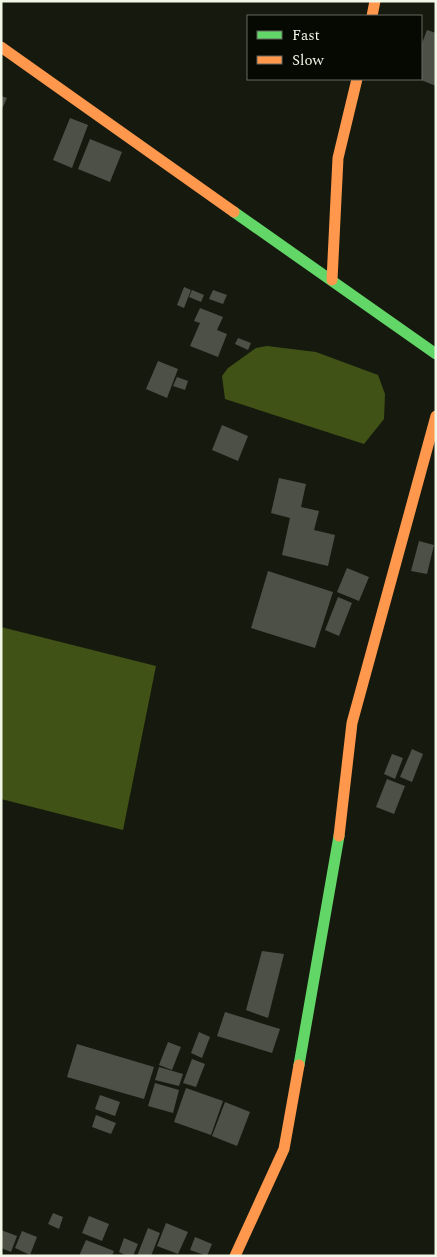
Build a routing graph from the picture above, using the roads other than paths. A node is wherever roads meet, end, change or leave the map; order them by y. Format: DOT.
graph roads {
  1 [pos="375,1"];
  2 [pos="372,15"];
  3 [pos="1,47"];
  4 [pos="357,80"];
  5 [pos="332,280"];
  6 [pos="436,354"];
  7 [pos="436,416"];
  8 [pos="235,1256"];
  1 -- 2 [label="street"];
  3 -- 5 [label="street"];
  4 -- 5 [label="street"];
  5 -- 6 [label="street"];
  7 -- 8 [label="street"];
}
